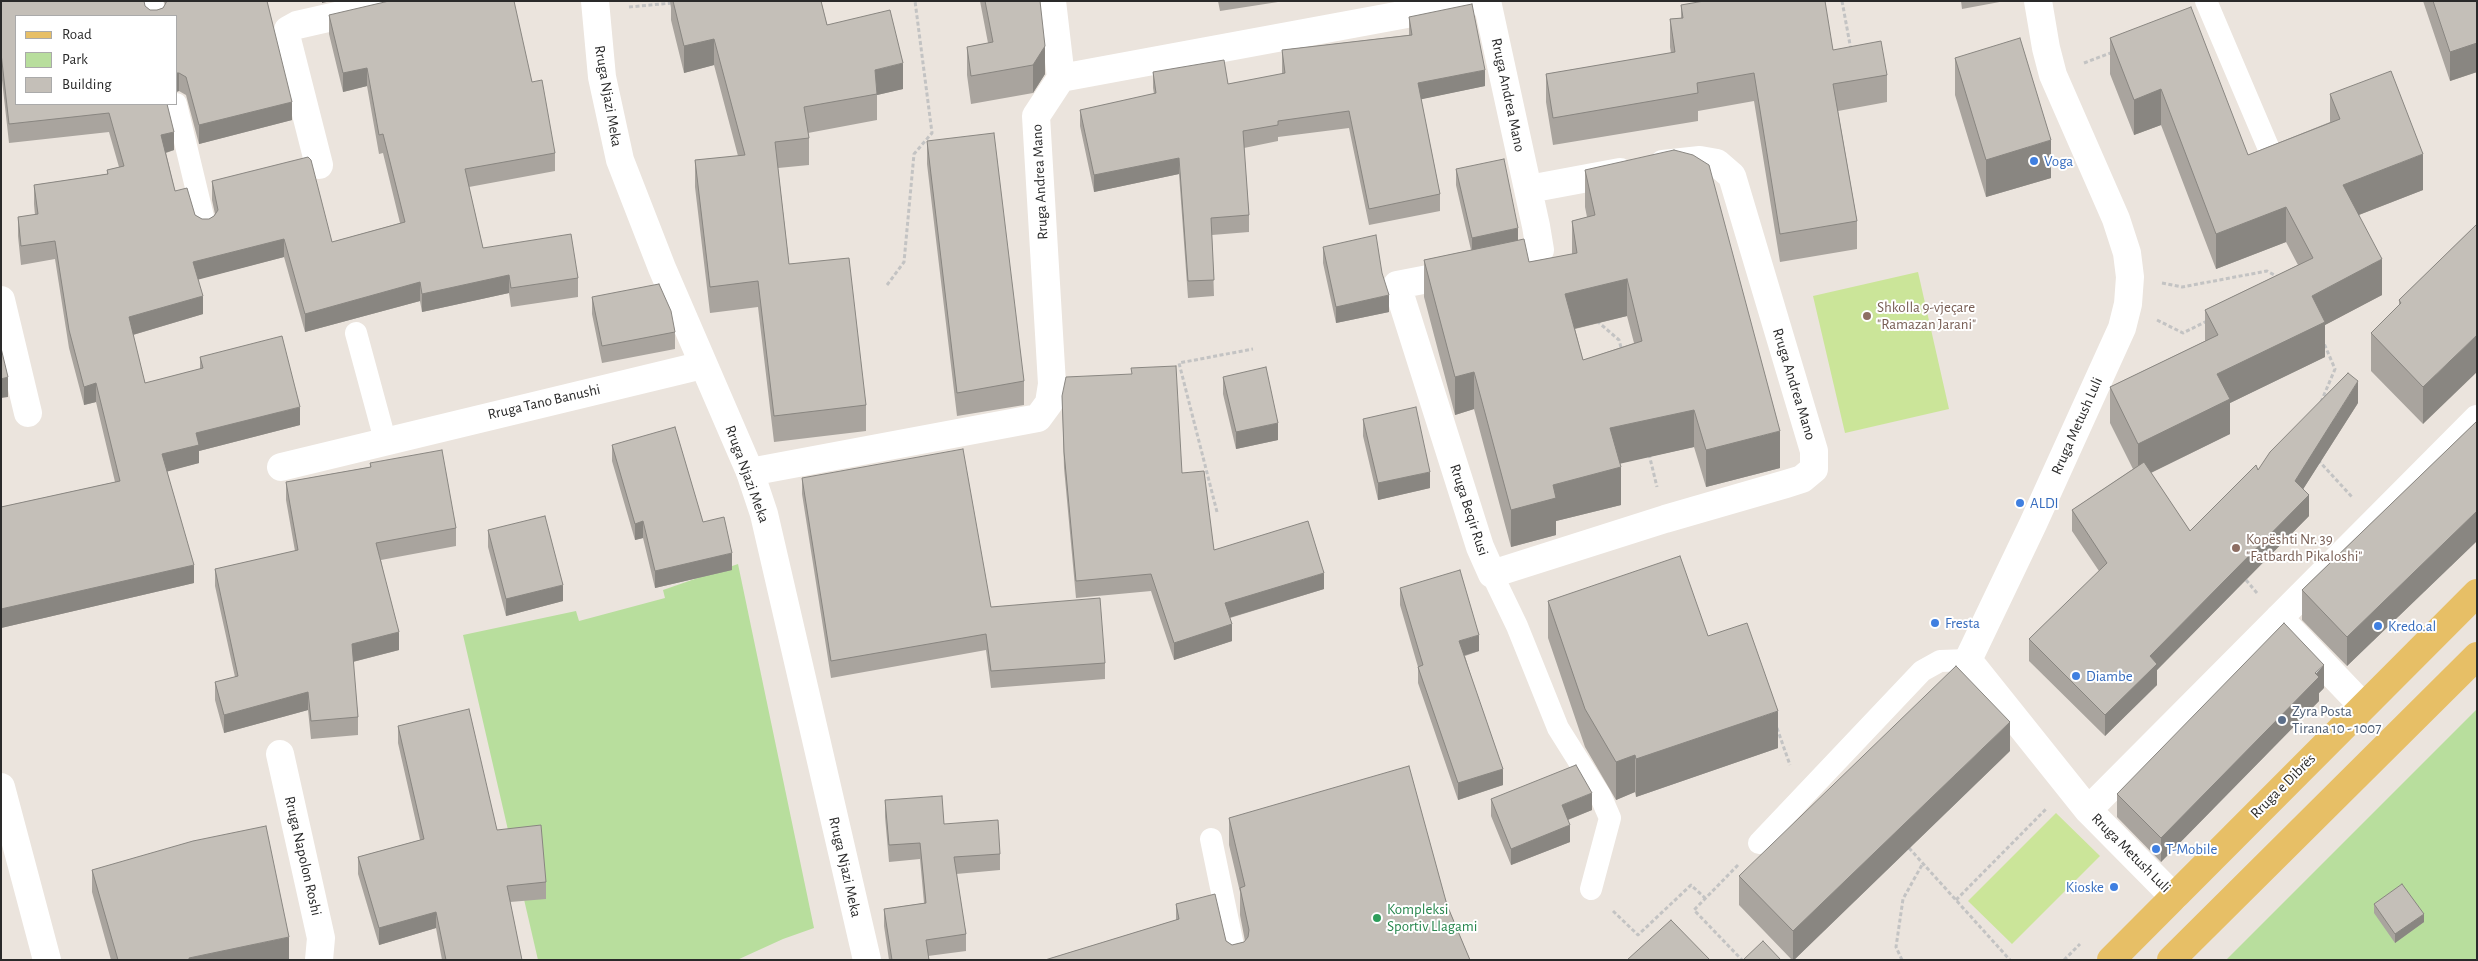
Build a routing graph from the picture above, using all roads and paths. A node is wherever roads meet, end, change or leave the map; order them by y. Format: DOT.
graph roads {
  1 [pos="152,1"];
  2 [pos="402,1"];
  3 [pos="915,1"];
  4 [pos="1052,1"];
  5 [pos="1477,1"];
  6 [pos="1487,1"];
  7 [pos="1842,1"];
  8 [pos="2038,1"];
  9 [pos="2206,1"];
  10 [pos="682,2"];
  11 [pos="596,6"];
  12 [pos="155,15"];
  13 [pos="2118,50"];
  14 [pos="1852,55"];
  15 [pos="2053,74"];
  16 [pos="1061,78"];
  17 [pos="176,105"];
  18 [pos="2269,149"];
  19 [pos="319,165"];
  20 [pos="1528,189"];
  21 [pos="205,225"];
  22 [pos="2130,277"];
  23 [pos="2280,278"];
  24 [pos="887,285"];
  25 [pos="1397,285"];
  26 [pos="1,300"];
  27 [pos="1595,318"];
  28 [pos="2209,320"];
  29 [pos="356,333"];
  30 [pos="2183,333"];
  31 [pos="2320,334"];
  32 [pos="1253,349"];
  33 [pos="1624,358"];
  34 [pos="703,365"];
  35 [pos="2320,405"];
  36 [pos="28,413"];
  37 [pos="2477,419"];
  38 [pos="385,440"];
  39 [pos="1648,452"];
  40 [pos="2315,458"];
  41 [pos="281,467"];
  42 [pos="750,472"];
  43 [pos="1217,512"];
  44 [pos="1665,519"];
  45 [pos="2373,520"];
  46 [pos="1492,574"];
  47 [pos="2477,592"];
  48 [pos="2278,617"];
  49 [pos="2477,656"];
  50 [pos="1968,660"];
  51 [pos="2362,705"];
  52 [pos="1776,726"];
  53 [pos="280,754"];
  54 [pos="1,787"];
  55 [pos="1802,798"];
  56 [pos="2046,809"];
  57 [pos="2088,810"];
  58 [pos="1211,839"];
  59 [pos="1759,843"];
  60 [pos="1909,848"];
  61 [pos="1923,863"];
  62 [pos="1591,889"];
  63 [pos="2174,897"];
  64 [pos="1705,898"];
  65 [pos="1956,900"];
  66 [pos="47,960"];
  67 [pos="319,960"];
  68 [pos="867,960"];
  69 [pos="1236,960"];
  70 [pos="1742,960"];
  71 [pos="1902,960"];
  72 [pos="2010,960"];
  73 [pos="2111,960"];
  74 [pos="2171,960"];
  1 -- 12 [label="lane"];
  2 -- 19 [label="street"];
  3 -- 24 [label="path"];
  4 -- 16 [label="street"];
  5 -- 16 [label="street"];
  6 -- 20 [label="street, Rruga Andrea Mano"];
  7 -- 14 [label="path"];
  8 -- 15 [label="street, Rruga Metush Luli"];
  9 -- 18 [label="lane"];
  10 -- 11 [label="path"];
  11 -- 34 [label="street, Rruga Njazi Meka"];
  13 -- 15 [label="path"];
  15 -- 22 [label="street, Rruga Metush Luli"];
  16 -- 42 [label="street, Rruga Andrea Mano"];
  17 -- 21 [label="lane"];
  20 -- 25 [label="street, Rruga Andrea Mano"];
  20 -- 44 [label="street, Rruga Andrea Mano"];
  22 -- 23 [label="path"];
  22 -- 50 [label="street, Rruga Metush Luli"];
  25 -- 46 [label="street, Rruga Beqir Rusi"];
  26 -- 36 [label="street"];
  27 -- 33 [label="path"];
  28 -- 30 [label="path"];
  29 -- 38 [label="lane"];
  31 -- 35 [label="path"];
  32 -- 43 [label="path"];
  34 -- 38 [label="street, Rruga Tano Banushi"];
  34 -- 42 [label="street, Rruga Njazi Meka"];
  37 -- 45 [label="street, Rruga Metush Luli"];
  38 -- 41 [label="street, Rruga Tano Banushi"];
  39 -- 44 [label="path"];
  40 -- 45 [label="path"];
  42 -- 68 [label="street, Rruga Njazi Meka"];
  44 -- 46 [label="street, Rruga Andrea Mano"];
  45 -- 48 [label="street, Rruga Metush Luli"];
  46 -- 62 [label="lane, Rruga Beqir Rusi"];
  47 -- 51 [label="main road, Rruga e Dibrës"];
  48 -- 51 [label="street"];
  48 -- 57 [label="street, Rruga Metush Luli"];
  49 -- 74 [label="main road"];
  50 -- 55 [label="lane"];
  50 -- 57 [label="street, Rruga Metush Luli"];
  51 -- 63 [label="main road, Rruga e Dibrës"];
  52 -- 55 [label="path"];
  53 -- 67 [label="street, Rruga Napolon Roshi"];
  54 -- 66 [label="street"];
  55 -- 59 [label="lane"];
  56 -- 65 [label="path"];
  57 -- 63 [label="street, Rruga Metush Luli"];
  58 -- 69 [label="lane"];
  59 -- 64 [label="path"];
  60 -- 61 [label="path"];
  61 -- 65 [label="path"];
  61 -- 71 [label="path"];
  62 -- 64 [label="path"];
  63 -- 73 [label="main road, Rruga e Dibrës"];
  64 -- 70 [label="path"];
  65 -- 72 [label="path"];
}
